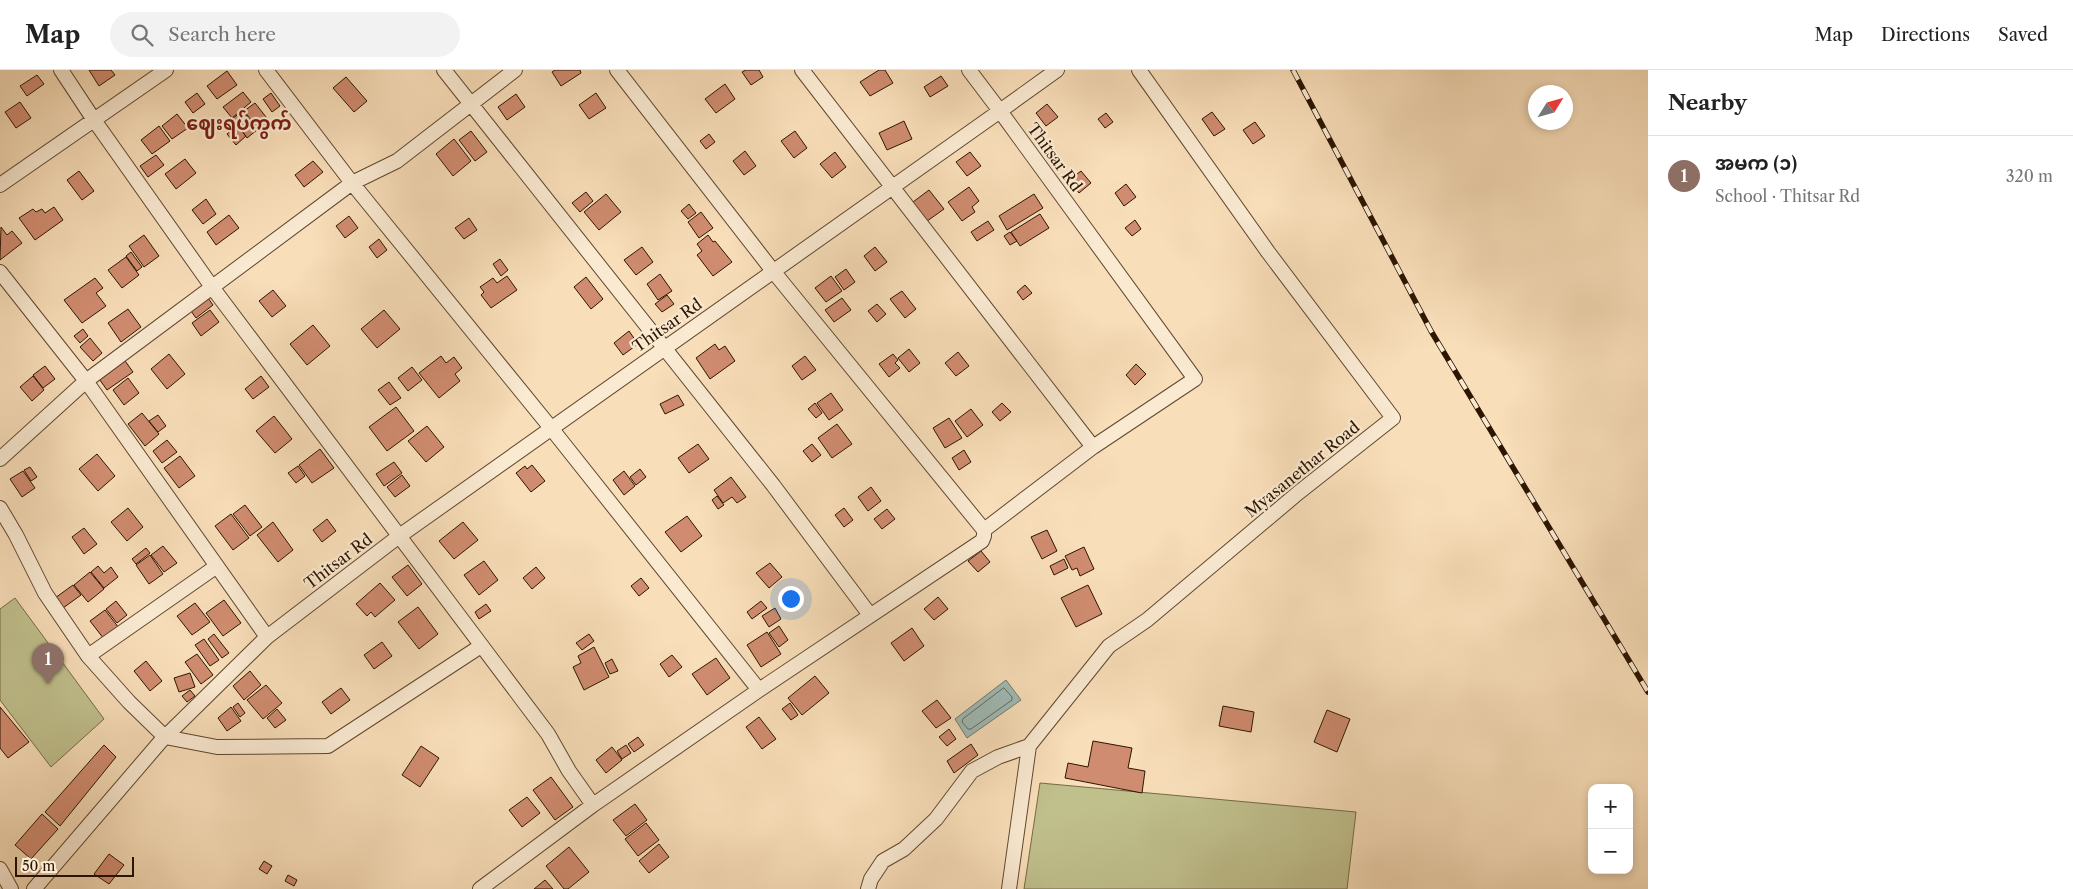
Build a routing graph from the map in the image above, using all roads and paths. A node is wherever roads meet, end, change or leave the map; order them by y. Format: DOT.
graph roads {
  1 [pos="61,70"];
  2 [pos="166,70"];
  3 [pos="266,70"];
  4 [pos="444,70"];
  5 [pos="515,70"];
  6 [pos="618,70"];
  7 [pos="802,70"];
  8 [pos="969,70"];
  9 [pos="1057,70"];
  10 [pos="1139,70"];
  11 [pos="471,104"];
  12 [pos="1000,111"];
  13 [pos="94,120"];
  14 [pos="352,183"];
  15 [pos="0,185"];
  16 [pos="893,186"];
  17 [pos="773,271"];
  18 [pos="0,272"];
  19 [pos="212,287"];
  20 [pos="663,349"];
  21 [pos="86,380"];
  22 [pos="551,428"];
  23 [pos="1093,447"];
  24 [pos="0,459"];
  25 [pos="0,508"];
  26 [pos="984,530"];
  27 [pos="398,537"];
  28 [pos="217,566"];
  29 [pos="870,616"];
  30 [pos="268,637"];
  31 [pos="481,646"];
  32 [pos="88,656"];
  33 [pos="759,690"];
  34 [pos="166,737"];
  35 [pos="1028,746"];
  36 [pos="593,805"];
  37 [pos="0,869"];
  38 [pos="11,889"];
  39 [pos="34,889"];
  40 [pos="480,889"];
  41 [pos="868,889"];
  42 [pos="1009,889"];
  1 -- 13 [label="street"];
  2 -- 13 [label="street"];
  3 -- 14 [label="street"];
  4 -- 11 [label="street"];
  5 -- 11 [label="street"];
  6 -- 17 [label="street"];
  7 -- 16 [label="street"];
  8 -- 12 [label="street"];
  9 -- 12 [label="street"];
  10 -- 35 [label="street, Myasanethar Road"];
  11 -- 14 [label="street"];
  11 -- 20 [label="street"];
  12 -- 16 [label="street, Thitsar Rd"];
  12 -- 23 [label="street, Thitsar Rd"];
  13 -- 15 [label="street"];
  13 -- 19 [label="street"];
  14 -- 19 [label="street"];
  14 -- 22 [label="street"];
  16 -- 17 [label="street, Thitsar Rd"];
  16 -- 23 [label="street"];
  17 -- 20 [label="street, Thitsar Rd"];
  17 -- 26 [label="street"];
  18 -- 21 [label="street"];
  19 -- 21 [label="street"];
  19 -- 27 [label="street"];
  20 -- 22 [label="street, Thitsar Rd"];
  20 -- 29 [label="street"];
  21 -- 24 [label="street"];
  21 -- 28 [label="street"];
  22 -- 27 [label="street, Thitsar Rd"];
  22 -- 33 [label="street"];
  23 -- 26 [label="street"];
  25 -- 32 [label="street"];
  26 -- 29 [label="street"];
  27 -- 30 [label="street, Thitsar Rd"];
  27 -- 31 [label="street"];
  28 -- 30 [label="street"];
  28 -- 32 [label="street"];
  29 -- 33 [label="street"];
  30 -- 34 [label="street, Thitsar Rd"];
  31 -- 34 [label="street"];
  31 -- 36 [label="street"];
  32 -- 34 [label="street"];
  33 -- 36 [label="street"];
  34 -- 39 [label="street, Thitsar Rd"];
  35 -- 41 [label="street"];
  35 -- 42 [label="street"];
  36 -- 40 [label="street"];
  37 -- 38 [label="street"];
}
